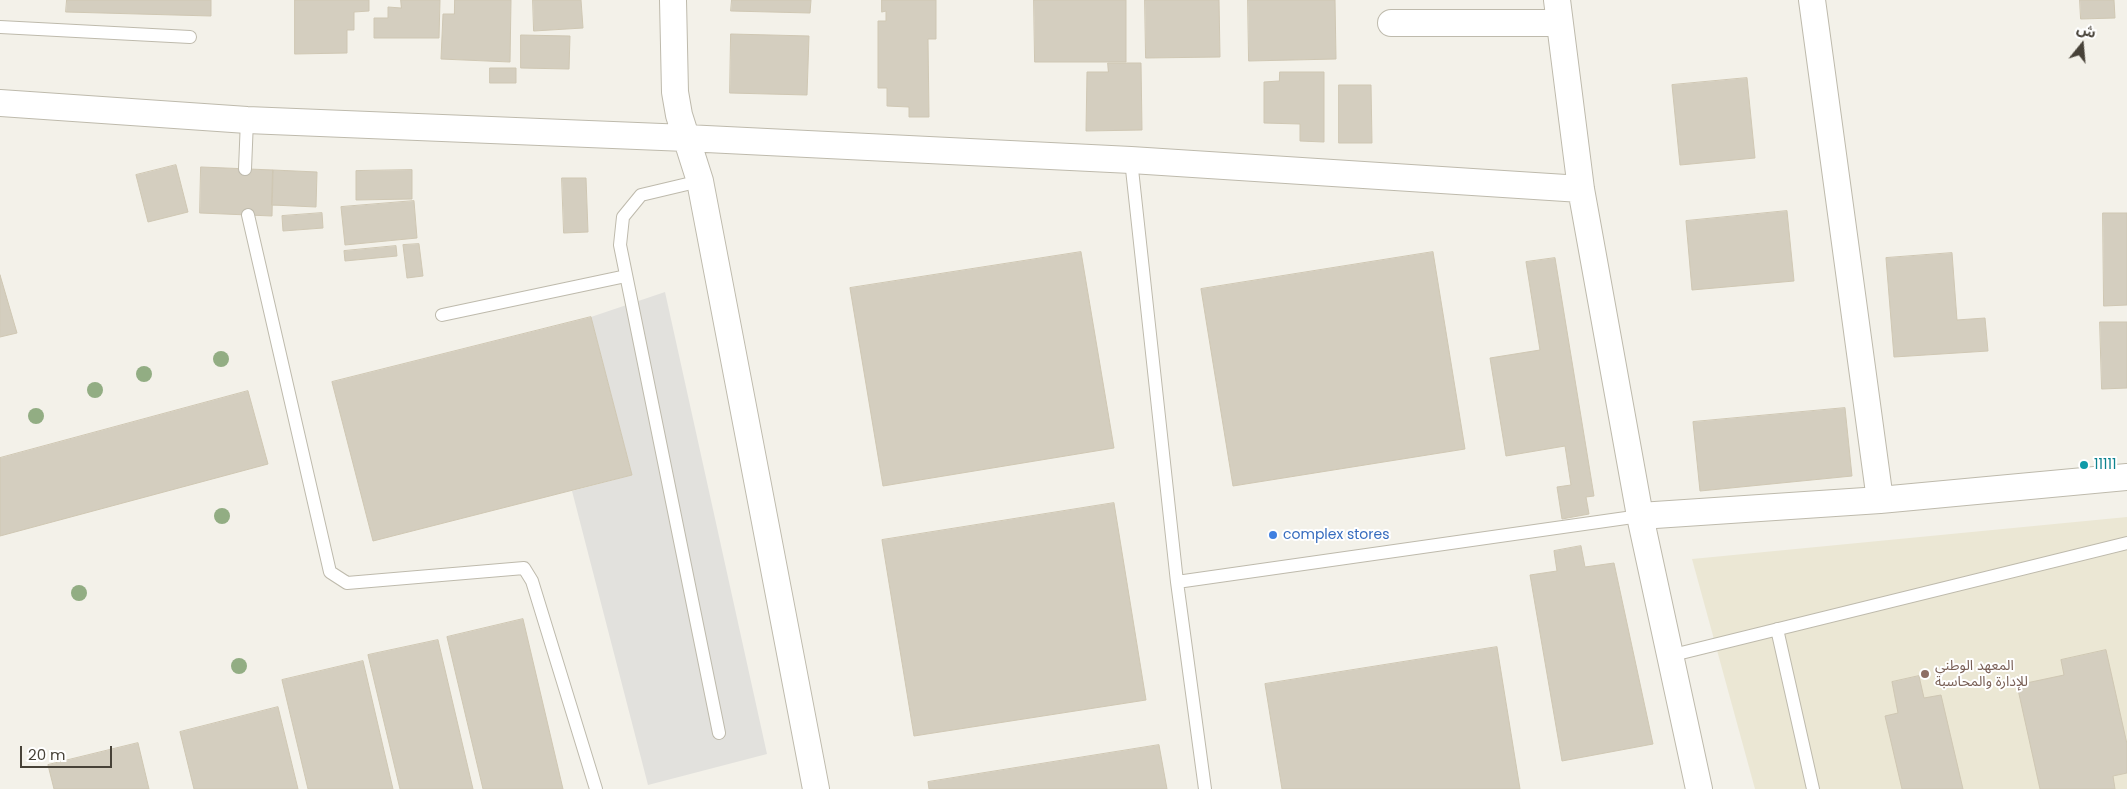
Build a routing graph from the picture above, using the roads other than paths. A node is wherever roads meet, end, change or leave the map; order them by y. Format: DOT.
graph roads {
  1 [pos="673,0"];
  2 [pos="1812,0"];
  3 [pos="1558,11"];
  4 [pos="1391,23"];
  5 [pos="0,27"];
  6 [pos="190,37"];
  7 [pos="0,103"];
  8 [pos="247,120"];
  9 [pos="686,138"];
  10 [pos="1131,160"];
  11 [pos="245,169"];
  12 [pos="700,181"];
  13 [pos="1581,189"];
  14 [pos="248,215"];
  15 [pos="626,276"];
  16 [pos="442,315"];
  17 [pos="2127,477"];
  18 [pos="1880,500"];
  19 [pos="1640,516"];
  20 [pos="2127,542"];
  21 [pos="1177,582"];
  22 [pos="1777,629"];
  23 [pos="1669,656"];
  24 [pos="719,732"];
  25 [pos="596,789"];
  26 [pos="816,789"];
  27 [pos="1205,789"];
  28 [pos="1699,789"];
  29 [pos="1813,789"];
  1 -- 9 [label="street"];
  2 -- 18 [label="street"];
  3 -- 4 [label="street"];
  3 -- 13 [label="street"];
  5 -- 6 [label="lane"];
  7 -- 8 [label="street"];
  8 -- 9 [label="street"];
  8 -- 11 [label="lane"];
  9 -- 10 [label="street"];
  9 -- 12 [label="street"];
  10 -- 13 [label="street"];
  10 -- 21 [label="lane"];
  12 -- 15 [label="lane"];
  12 -- 26 [label="street"];
  13 -- 19 [label="street"];
  14 -- 25 [label="lane"];
  15 -- 16 [label="lane"];
  15 -- 24 [label="lane"];
  17 -- 18 [label="street"];
  18 -- 19 [label="street"];
  19 -- 21 [label="lane"];
  19 -- 23 [label="street"];
  20 -- 22 [label="lane"];
  21 -- 27 [label="lane"];
  22 -- 23 [label="lane"];
  22 -- 29 [label="lane"];
  23 -- 28 [label="street"];
}
